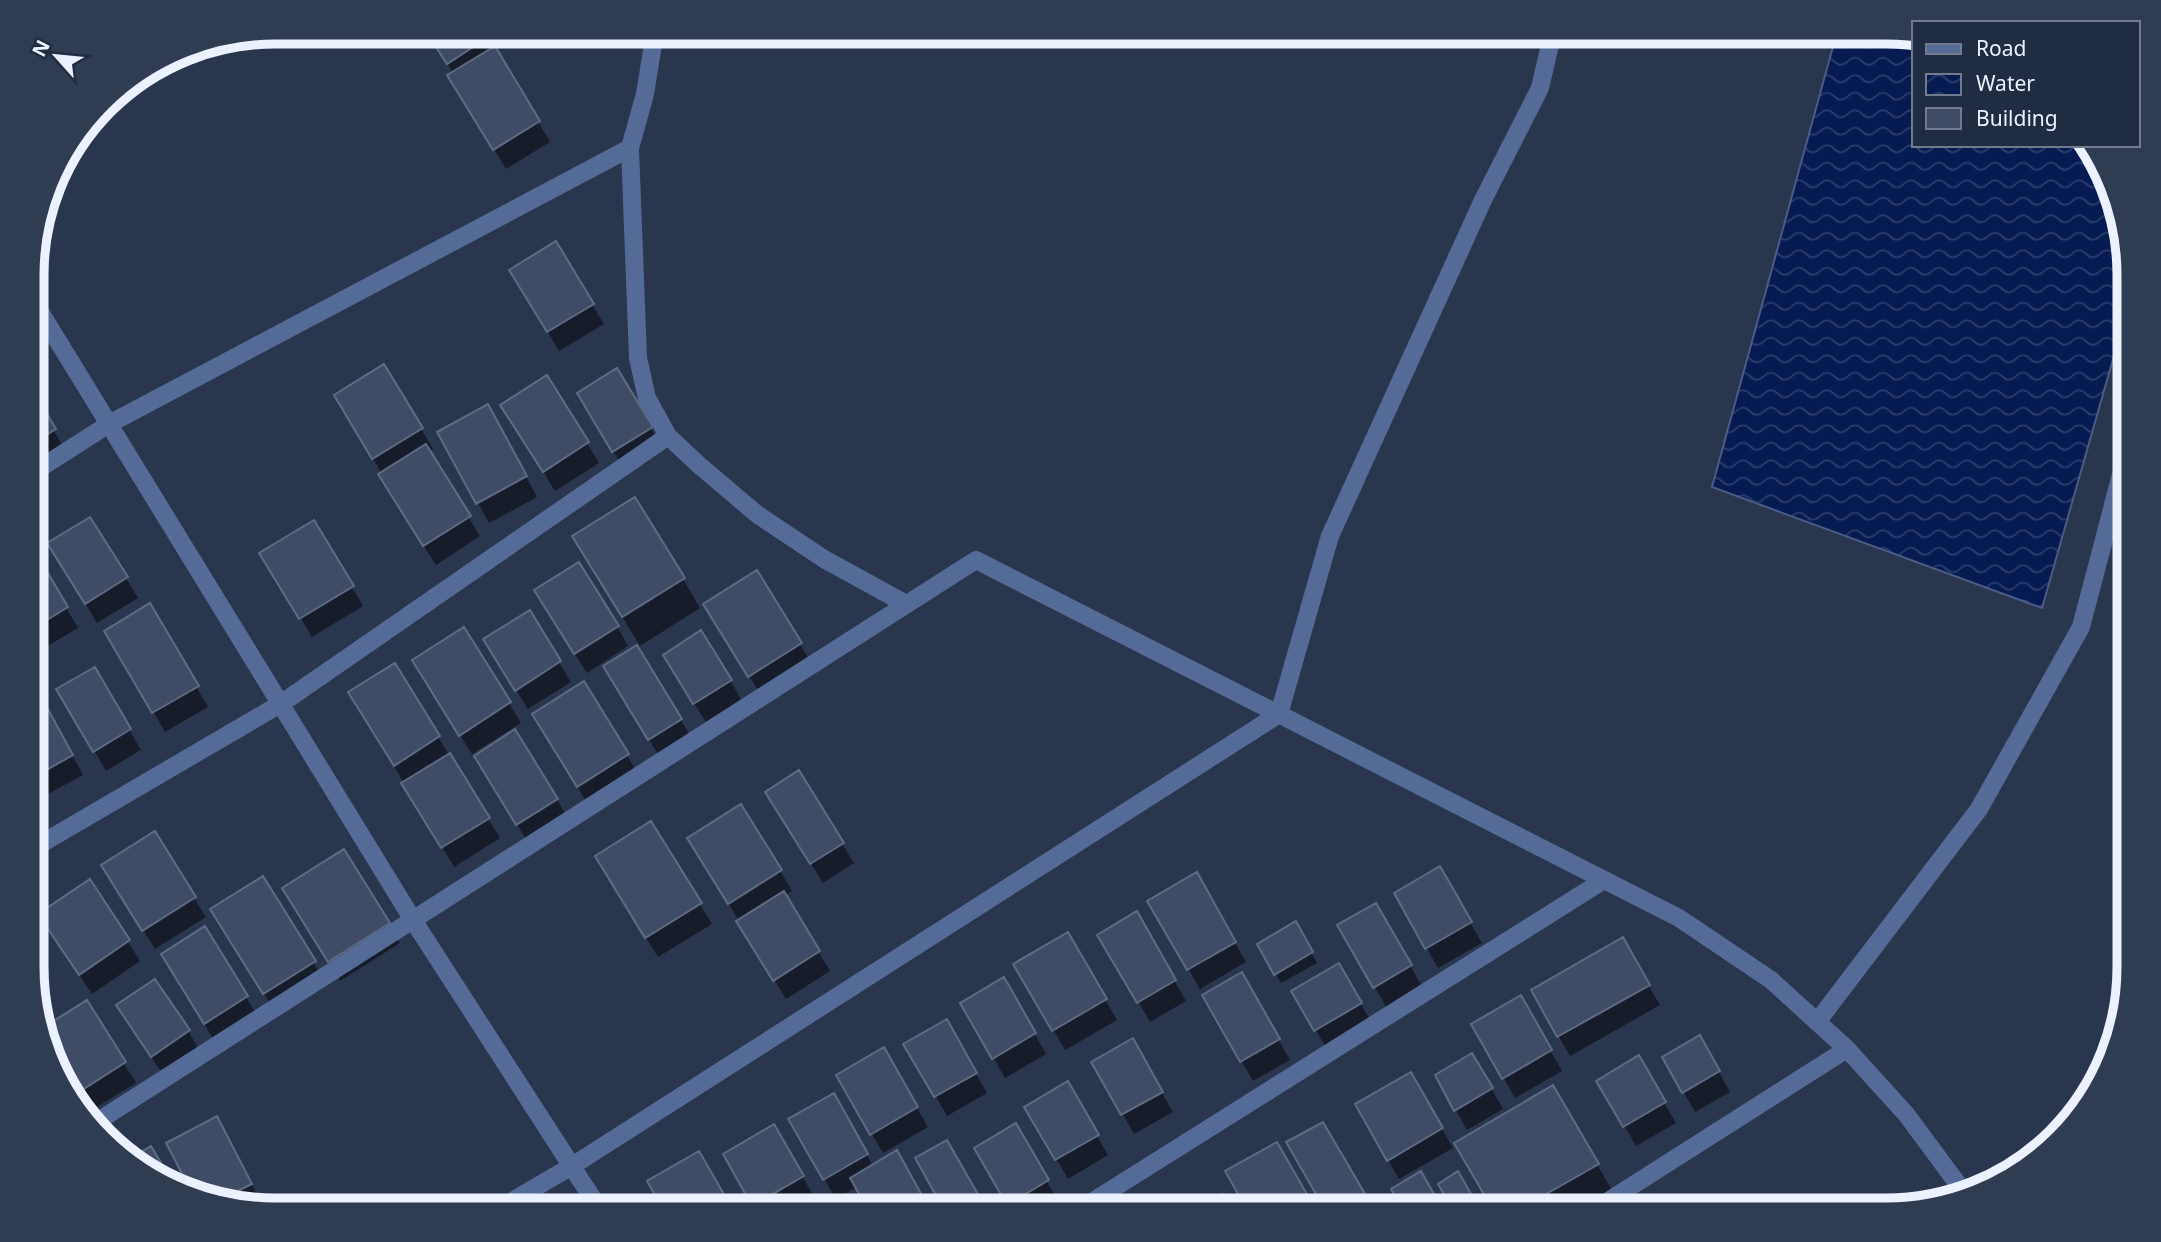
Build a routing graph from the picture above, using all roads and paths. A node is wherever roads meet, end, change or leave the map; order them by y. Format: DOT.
graph roads {
  1 [pos="653,44"];
  2 [pos="1550,44"];
  3 [pos="630,148"];
  4 [pos="44,318"];
  5 [pos="108,424"];
  6 [pos="668,436"];
  7 [pos="44,466"];
  8 [pos="2117,518"];
  9 [pos="906,604"];
  10 [pos="282,704"];
  11 [pos="1279,714"];
  12 [pos="44,842"];
  13 [pos="1604,880"];
  14 [pos="413,920"];
  15 [pos="1817,1022"];
  16 [pos="1847,1049"];
  17 [pos="101,1119"];
  18 [pos="572,1166"];
  19 [pos="1960,1186"];
  20 [pos="517,1198"];
  21 [pos="592,1198"];
  22 [pos="1098,1198"];
  23 [pos="1613,1198"];
  1 -- 3 [label="street"];
  2 -- 11 [label="street"];
  3 -- 5 [label="street"];
  3 -- 6 [label="street"];
  4 -- 5 [label="street"];
  5 -- 7 [label="street"];
  5 -- 10 [label="street"];
  6 -- 9 [label="street"];
  6 -- 10 [label="street"];
  8 -- 15 [label="street"];
  9 -- 11 [label="street"];
  9 -- 14 [label="street"];
  10 -- 12 [label="street"];
  10 -- 14 [label="street"];
  11 -- 13 [label="street"];
  11 -- 18 [label="street"];
  13 -- 15 [label="street"];
  13 -- 22 [label="street"];
  14 -- 17 [label="street"];
  14 -- 18 [label="street"];
  15 -- 16 [label="street"];
  16 -- 19 [label="street"];
  16 -- 23 [label="street"];
  18 -- 20 [label="street"];
  18 -- 21 [label="street"];
}
